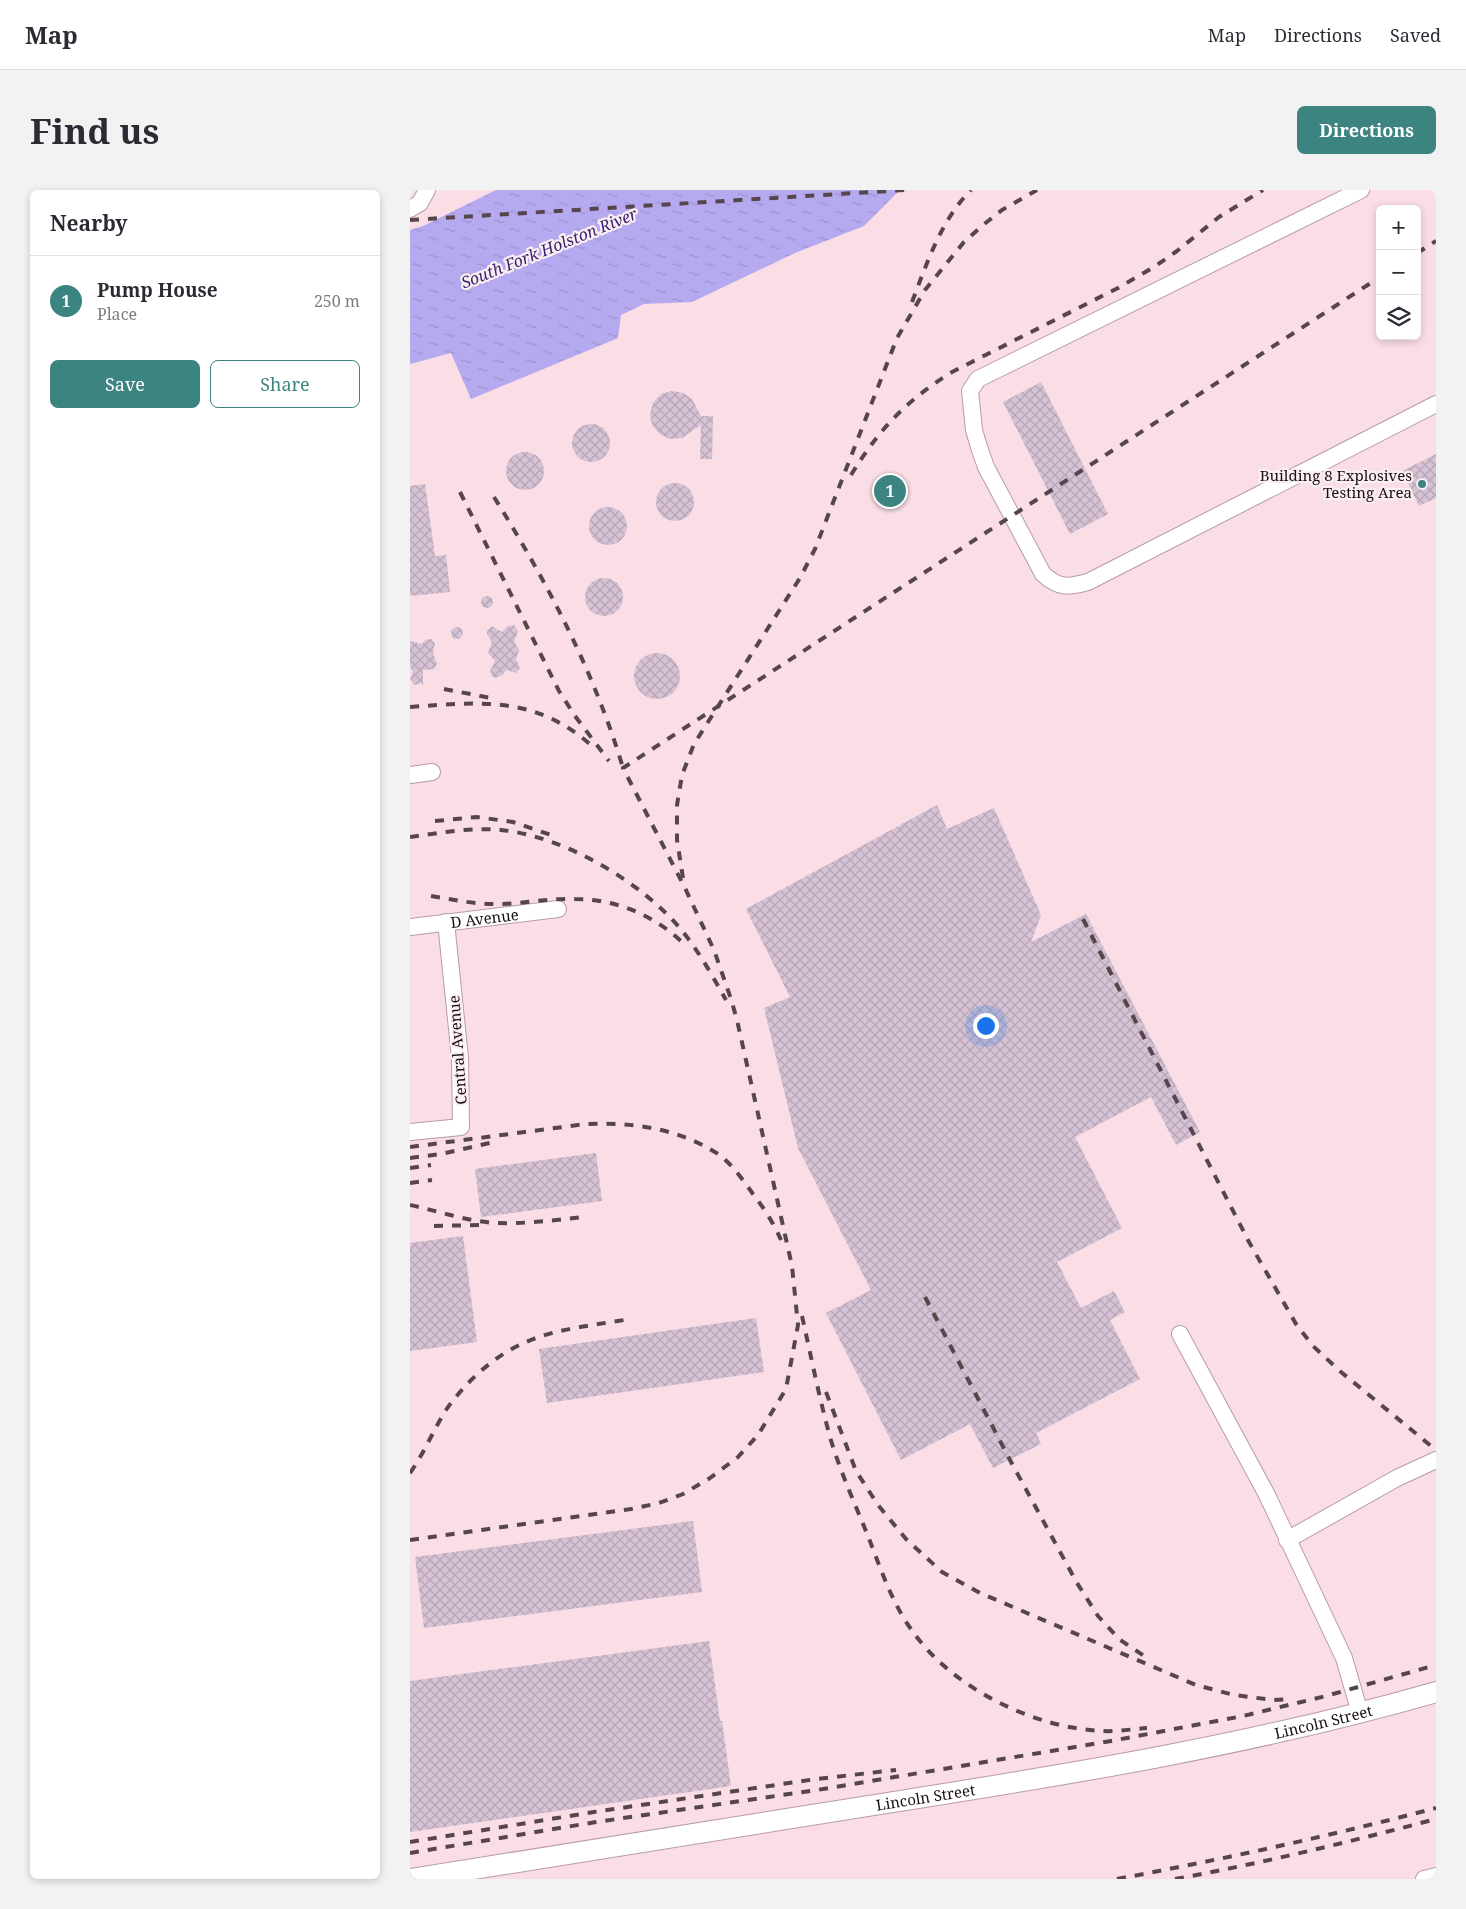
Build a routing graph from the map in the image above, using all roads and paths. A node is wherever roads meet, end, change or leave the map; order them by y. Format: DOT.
graph roads {
  1 [pos="427,190"];
  2 [pos="1360,190"];
  3 [pos="410,209"];
  4 [pos="1436,404"];
  5 [pos="432,772"];
  6 [pos="410,775"];
  7 [pos="558,909"];
  8 [pos="446,922"];
  9 [pos="410,927"];
  10 [pos="410,1132"];
  11 [pos="1180,1334"];
  12 [pos="1436,1460"];
  13 [pos="1287,1540"];
  14 [pos="1436,1692"];
  15 [pos="1360,1713"];
  16 [pos="1436,1876"];
  17 [pos="410,1879"];
  18 [pos="1424,1879"];
  1 -- 3 [label="street"];
  2 -- 4 [label="street"];
  5 -- 6 [label="street"];
  7 -- 8 [label="street, D Avenue"];
  8 -- 9 [label="street, D Avenue"];
  8 -- 10 [label="street, Central Avenue"];
  11 -- 13 [label="street"];
  12 -- 13 [label="street"];
  13 -- 15 [label="street"];
  14 -- 15 [label="main road, Lincoln Street"];
  15 -- 17 [label="main road, Lincoln Street"];
  16 -- 18 [label="street"];
}
